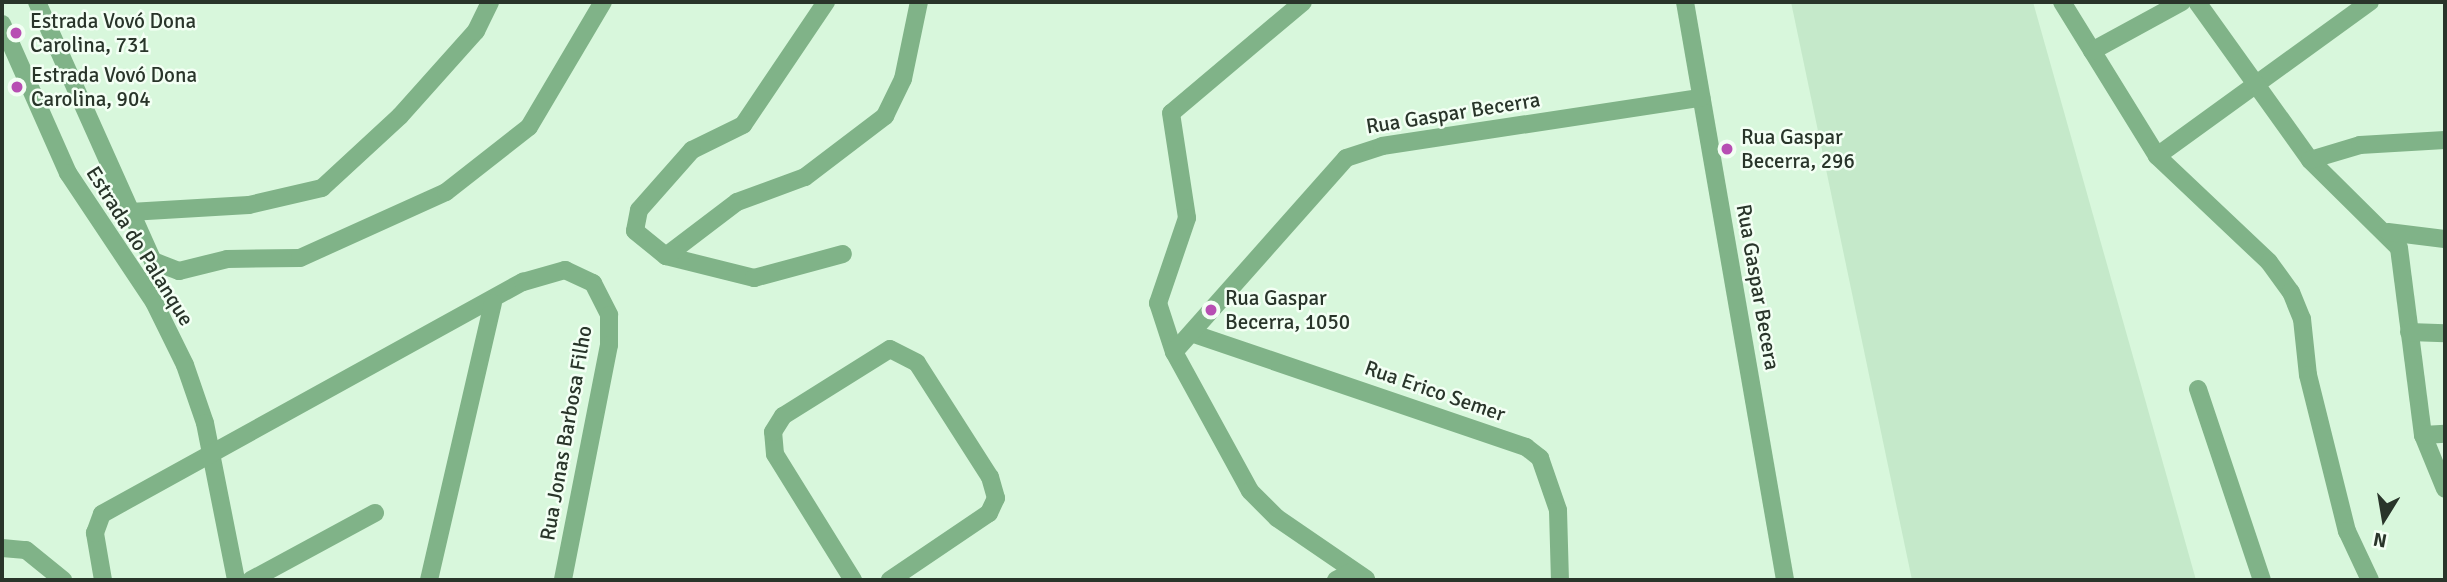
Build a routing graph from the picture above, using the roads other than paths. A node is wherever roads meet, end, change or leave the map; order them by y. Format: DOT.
graph roads {
  1 [pos="37,2"];
  2 [pos="490,2"];
  3 [pos="603,2"];
  4 [pos="826,2"];
  5 [pos="919,2"];
  6 [pos="1303,2"];
  7 [pos="1685,2"];
  8 [pos="2062,2"];
  9 [pos="2182,2"];
  10 [pos="2197,2"];
  11 [pos="2370,2"];
  12 [pos="2,24"];
  13 [pos="2092,51"];
  14 [pos="2255,86"];
  15 [pos="1701,98"];
  16 [pos="2445,139"];
  17 [pos="2157,156"];
  18 [pos="2310,160"];
  19 [pos="130,212"];
  20 [pos="2388,232"];
  21 [pos="2445,239"];
  22 [pos="843,254"];
  23 [pos="666,256"];
  24 [pos="493,303"];
  25 [pos="2409,332"];
  26 [pos="2445,333"];
  27 [pos="1194,334"];
  28 [pos="1174,352"];
  29 [pos="2198,389"];
  30 [pos="2445,434"];
  31 [pos="2423,435"];
  32 [pos="211,452"];
  33 [pos="2445,489"];
  34 [pos="375,513"];
  35 [pos="2,548"];
  36 [pos="1360,575"];
  37 [pos="63,580"];
  38 [pos="103,580"];
  39 [pos="236,580"];
  40 [pos="251,580"];
  41 [pos="429,580"];
  42 [pos="563,580"];
  43 [pos="853,580"];
  44 [pos="890,580"];
  45 [pos="1336,580"];
  46 [pos="1560,580"];
  47 [pos="1785,580"];
  48 [pos="2262,580"];
  49 [pos="2370,580"];
  1 -- 19 [label="street"];
  2 -- 19 [label="street"];
  3 -- 19 [label="street"];
  4 -- 23 [label="street"];
  5 -- 23 [label="street"];
  6 -- 28 [label="street"];
  7 -- 15 [label="street, Rua Gaspar Becera"];
  8 -- 13 [label="street"];
  9 -- 13 [label="street"];
  10 -- 14 [label="street"];
  11 -- 14 [label="street"];
  12 -- 32 [label="street, Estrada do Palanque"];
  13 -- 17 [label="street"];
  14 -- 17 [label="street"];
  14 -- 18 [label="street"];
  15 -- 27 [label="street, Rua Gaspar Becerra"];
  15 -- 47 [label="street, Rua Gaspar Becera"];
  16 -- 18 [label="street"];
  17 -- 49 [label="street"];
  18 -- 20 [label="street"];
  20 -- 21 [label="street"];
  20 -- 25 [label="street"];
  22 -- 23 [label="street"];
  24 -- 32 [label="street, Rua Jonas Barbosa Filho"];
  24 -- 41 [label="street"];
  24 -- 42 [label="street, Rua Jonas Barbosa Filho"];
  25 -- 26 [label="street"];
  25 -- 31 [label="street"];
  27 -- 28 [label="street, Rua Gaspar Becerra"];
  27 -- 46 [label="street, Rua Erico Semer"];
  28 -- 36 [label="street"];
  29 -- 48 [label="street"];
  30 -- 31 [label="street"];
  31 -- 33 [label="street"];
  32 -- 38 [label="street, Rua Jonas Barbosa Filho"];
  32 -- 39 [label="street, Estrada do Palanque"];
  34 -- 40 [label="street"];
  35 -- 37 [label="street"];
  36 -- 45 [label="street"];
  43 -- 44 [label="street"];
}
